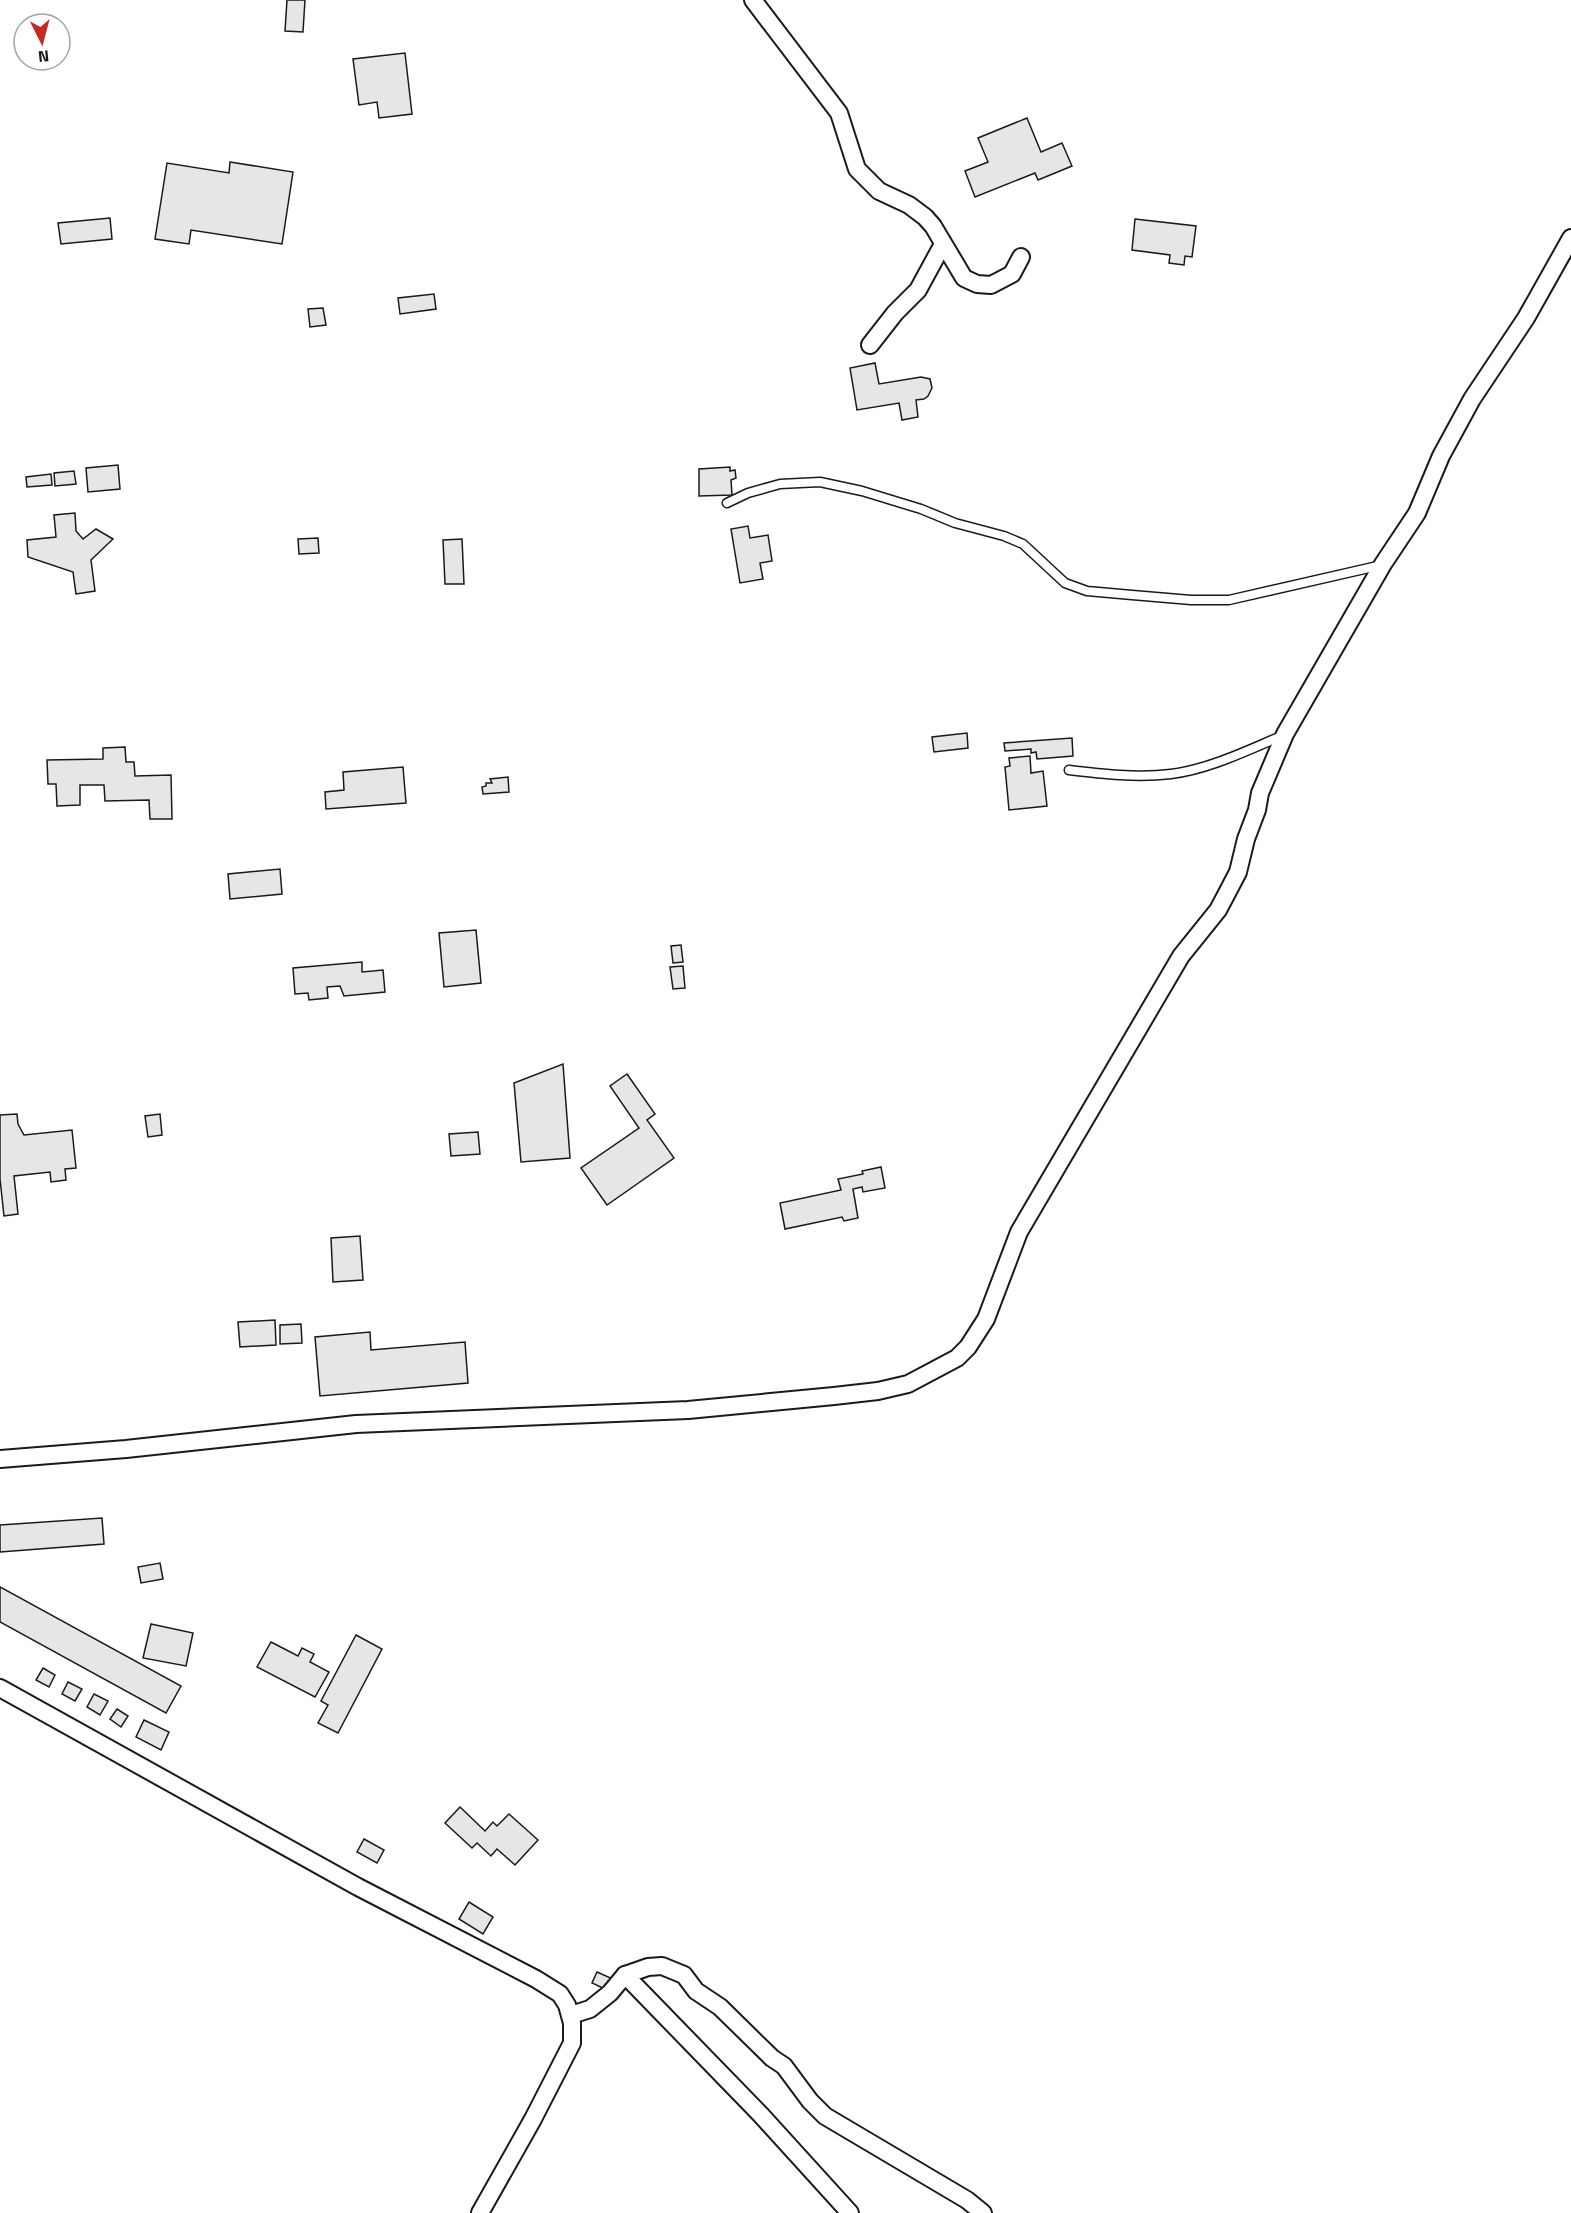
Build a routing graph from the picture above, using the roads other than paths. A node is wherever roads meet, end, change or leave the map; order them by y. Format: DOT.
graph roads {
  1 [pos="753,0"];
  2 [pos="1571,238"];
  3 [pos="943,244"];
  4 [pos="1021,257"];
  5 [pos="870,345"];
  6 [pos="727,502"];
  7 [pos="1383,564"];
  8 [pos="1285,734"];
  9 [pos="1069,770"];
  10 [pos="0,1459"];
  11 [pos="0,1688"];
  12 [pos="626,1975"];
  13 [pos="571,2015"];
  14 [pos="480,2213"];
  15 [pos="850,2213"];
  16 [pos="983,2213"];
  1 -- 3 [label="street"];
  2 -- 7 [label="street"];
  3 -- 4 [label="street"];
  3 -- 5 [label="street"];
  6 -- 7 [label="lane"];
  7 -- 8 [label="street"];
  8 -- 9 [label="lane"];
  8 -- 10 [label="street"];
  11 -- 13 [label="street"];
  12 -- 13 [label="street"];
  12 -- 15 [label="street"];
  12 -- 16 [label="street"];
  13 -- 14 [label="street"];
}
